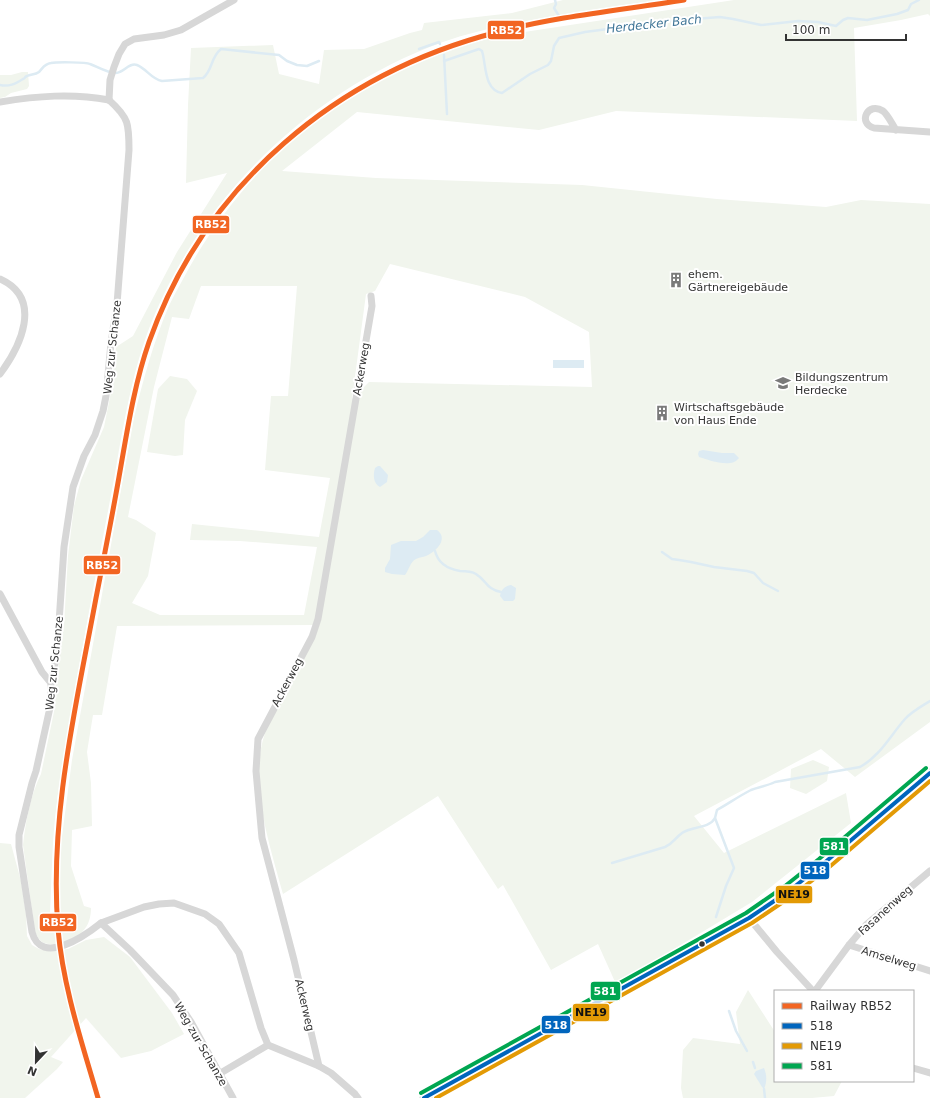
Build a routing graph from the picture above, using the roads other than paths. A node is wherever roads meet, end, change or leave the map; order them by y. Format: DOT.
graph roads {
  1 [pos="234,0"];
  2 [pos="109,100"];
  3 [pos="0,102"];
  4 [pos="896,130"];
  5 [pos="930,132"];
  6 [pos="0,279"];
  7 [pos="371,296"];
  8 [pos="0,374"];
  9 [pos="0,594"];
  10 [pos="51,683"];
  11 [pos="930,773"];
  12 [pos="930,871"];
  13 [pos="750,918"];
  14 [pos="101,923"];
  15 [pos="849,945"];
  16 [pos="930,971"];
  17 [pos="813,990"];
  18 [pos="815,990"];
  19 [pos="268,1045"];
  20 [pos="319,1066"];
  21 [pos="914,1068"];
  22 [pos="930,1072"];
  23 [pos="219,1074"];
  24 [pos="232,1098"];
  25 [pos="358,1098"];
  26 [pos="424,1098"];
  1 -- 2 [label="street"];
  2 -- 3 [label="street"];
  2 -- 10 [label="street, Weg zur Schanze"];
  4 -- 5 [label="street"];
  6 -- 8 [label="street"];
  7 -- 20 [label="street, Ackerweg"];
  9 -- 10 [label="street"];
  10 -- 14 [label="street, Weg zur Schanze"];
  11 -- 13 [label="main road"];
  12 -- 15 [label="street, Fasanenweg"];
  13 -- 17 [label="street"];
  13 -- 26 [label="main road"];
  14 -- 19 [label="street"];
  14 -- 23 [label="street, Weg zur Schanze"];
  15 -- 16 [label="street, Amselweg"];
  15 -- 18 [label="street, Fasanenweg"];
  19 -- 20 [label="street"];
  19 -- 23 [label="street"];
  20 -- 25 [label="street"];
  21 -- 22 [label="street"];
  23 -- 24 [label="street, Weg zur Schanze"];
}
